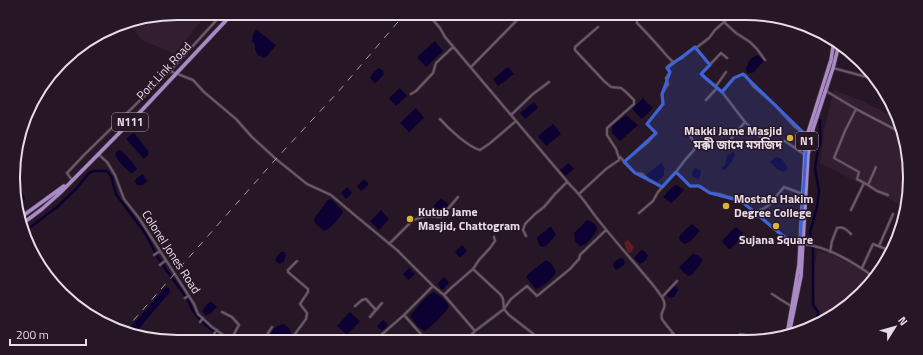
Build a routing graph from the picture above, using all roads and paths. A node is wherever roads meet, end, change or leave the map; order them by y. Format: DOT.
graph roads {
  1 [pos="217,20"];
  2 [pos="225,20"];
  3 [pos="433,20"];
  4 [pos="517,20"];
  5 [pos="638,20"];
  6 [pos="724,22"];
  7 [pos="598,27"];
  8 [pos="453,47"];
  9 [pos="833,47"];
  10 [pos="696,48"];
  11 [pos="837,50"];
  12 [pos="727,58"];
  13 [pos="765,60"];
  14 [pos="673,62"];
  15 [pos="710,65"];
  16 [pos="471,67"];
  17 [pos="833,68"];
  18 [pos="170,71"];
  19 [pos="726,72"];
  20 [pos="176,73"];
  21 [pos="866,77"];
  22 [pos="549,82"];
  23 [pos="716,87"];
  24 [pos="826,91"];
  25 [pos="722,92"];
  26 [pos="412,94"];
  27 [pos="706,100"];
  28 [pos="856,109"];
  29 [pos="511,115"];
  30 [pos="440,119"];
  31 [pos="516,121"];
  32 [pos="745,122"];
  33 [pos="687,129"];
  34 [pos="896,130"];
  35 [pos="807,136"];
  36 [pos="729,141"];
  37 [pos="98,154"];
  38 [pos="805,155"];
  39 [pos="619,156"];
  40 [pos="624,162"];
  41 [pos="876,167"];
  42 [pos="676,172"];
  43 [pos="72,180"];
  44 [pos="567,182"];
  45 [pos="864,183"];
  46 [pos="868,186"];
  47 [pos="662,187"];
  48 [pos="579,194"];
  49 [pos="803,194"];
  50 [pos="888,196"];
  51 [pos="458,197"];
  52 [pos="852,210"];
  53 [pos="755,212"];
  54 [pos="639,213"];
  55 [pos="892,214"];
  56 [pos="24,215"];
  57 [pos="26,221"];
  58 [pos="606,230"];
  59 [pos="851,234"];
  60 [pos="526,236"];
  61 [pos="494,237"];
  62 [pos="389,244"];
  63 [pos="802,244"];
  64 [pos="879,246"];
  65 [pos="886,249"];
  66 [pos="159,252"];
  67 [pos="830,252"];
  68 [pos="154,256"];
  69 [pos="165,261"];
  70 [pos="297,261"];
  71 [pos="160,265"];
  72 [pos="862,268"];
  73 [pos="472,269"];
  74 [pos="870,273"];
  75 [pos="677,281"];
  76 [pos="433,286"];
  77 [pos="772,294"];
  78 [pos="444,295"];
  79 [pos="188,296"];
  80 [pos="662,297"];
  81 [pos="185,298"];
  82 [pos="382,303"];
  83 [pos="793,304"];
  84 [pos="355,306"];
  85 [pos="504,309"];
  86 [pos="376,310"];
  87 [pos="222,312"];
  88 [pos="404,315"];
  89 [pos="370,317"];
  90 [pos="203,318"];
  91 [pos="200,322"];
  92 [pos="272,327"];
  93 [pos="790,329"];
  94 [pos="217,331"];
  95 [pos="475,331"];
  96 [pos="673,333"];
  97 [pos="214,334"];
  98 [pos="223,335"];
  99 [pos="235,335"];
  100 [pos="267,335"];
  101 [pos="294,335"];
  102 [pos="383,335"];
  103 [pos="422,335"];
  104 [pos="471,335"];
  105 [pos="534,335"];
  1 -- 18 [label="street"];
  2 -- 20 [label="highway, Port Link Road / N111"];
  3 -- 8 [label="street"];
  4 -- 16 [label="street"];
  5 -- 14 [label="street"];
  6 -- 10 [label="street"];
  6 -- 13 [label="street"];
  7 -- 39 [label="street"];
  8 -- 16 [label="street"];
  8 -- 26 [label="street"];
  9 -- 35 [label="highway, N1"];
  10 -- 14 [label="street"];
  10 -- 15 [label="street"];
  11 -- 17 [label="highway, N1"];
  12 -- 15 [label="street"];
  14 -- 40 [label="street"];
  15 -- 23 [label="street"];
  16 -- 29 [label="street"];
  17 -- 21 [label="street"];
  17 -- 24 [label="highway, N1"];
  18 -- 20 [label="street"];
  18 -- 43 [label="street"];
  19 -- 23 [label="street"];
  20 -- 37 [label="highway, Port Link Road / N111"];
  20 -- 62 [label="street"];
  22 -- 29 [label="street"];
  23 -- 25 [label="street"];
  23 -- 27 [label="street"];
  24 -- 28 [label="street"];
  24 -- 63 [label="highway, N1"];
  25 -- 32 [label="street"];
  25 -- 35 [label="street"];
  28 -- 34 [label="street"];
  28 -- 45 [label="street"];
  29 -- 31 [label="street"];
  30 -- 31 [label="street"];
  31 -- 44 [label="street"];
  32 -- 36 [label="street"];
  32 -- 38 [label="street"];
  33 -- 42 [label="street"];
  35 -- 38 [label="highway, N1"];
  37 -- 43 [label="highway, Port Link Road / N111"];
  37 -- 66 [label="street, Colonel Jones Road"];
  38 -- 49 [label="highway, N1"];
  39 -- 40 [label="street"];
  39 -- 48 [label="street"];
  40 -- 47 [label="street"];
  41 -- 46 [label="street"];
  42 -- 47 [label="street"];
  42 -- 53 [label="street"];
  43 -- 56 [label="highway, N111"];
  43 -- 57 [label="highway, Port Link Road / N111"];
  44 -- 48 [label="street"];
  44 -- 60 [label="street"];
  45 -- 46 [label="street"];
  45 -- 52 [label="street"];
  46 -- 50 [label="street"];
  47 -- 54 [label="street"];
  48 -- 58 [label="street"];
  49 -- 53 [label="street"];
  49 -- 63 [label="highway, N1"];
  51 -- 62 [label="street"];
  53 -- 63 [label="street"];
  55 -- 64 [label="street"];
  58 -- 80 [label="street"];
  58 -- 85 [label="street"];
  59 -- 67 [label="street"];
  61 -- 73 [label="street"];
  62 -- 76 [label="street"];
  63 -- 67 [label="street"];
  63 -- 83 [label="highway, N1"];
  64 -- 65 [label="street"];
  64 -- 72 [label="street"];
  66 -- 68 [label="street"];
  66 -- 69 [label="street, Colonel Jones Road"];
  67 -- 72 [label="street"];
  69 -- 71 [label="street"];
  69 -- 79 [label="street, Colonel Jones Road"];
  70 -- 101 [label="street"];
  72 -- 74 [label="street"];
  73 -- 78 [label="street"];
  73 -- 85 [label="street"];
  75 -- 80 [label="street"];
  76 -- 78 [label="street"];
  76 -- 88 [label="street"];
  77 -- 83 [label="street"];
  78 -- 95 [label="street"];
  79 -- 81 [label="street"];
  79 -- 90 [label="street, Colonel Jones Road"];
  80 -- 96 [label="street"];
  82 -- 86 [label="street"];
  83 -- 93 [label="highway, N1"];
  84 -- 86 [label="street"];
  85 -- 95 [label="street"];
  85 -- 105 [label="street"];
  86 -- 89 [label="street"];
  87 -- 99 [label="street"];
  88 -- 102 [label="street"];
  88 -- 103 [label="street"];
  90 -- 91 [label="street"];
  90 -- 94 [label="street, Colonel Jones Road"];
  92 -- 100 [label="street"];
  94 -- 97 [label="street"];
  94 -- 98 [label="street, Colonel Jones Road"];
  95 -- 104 [label="street"];
}
